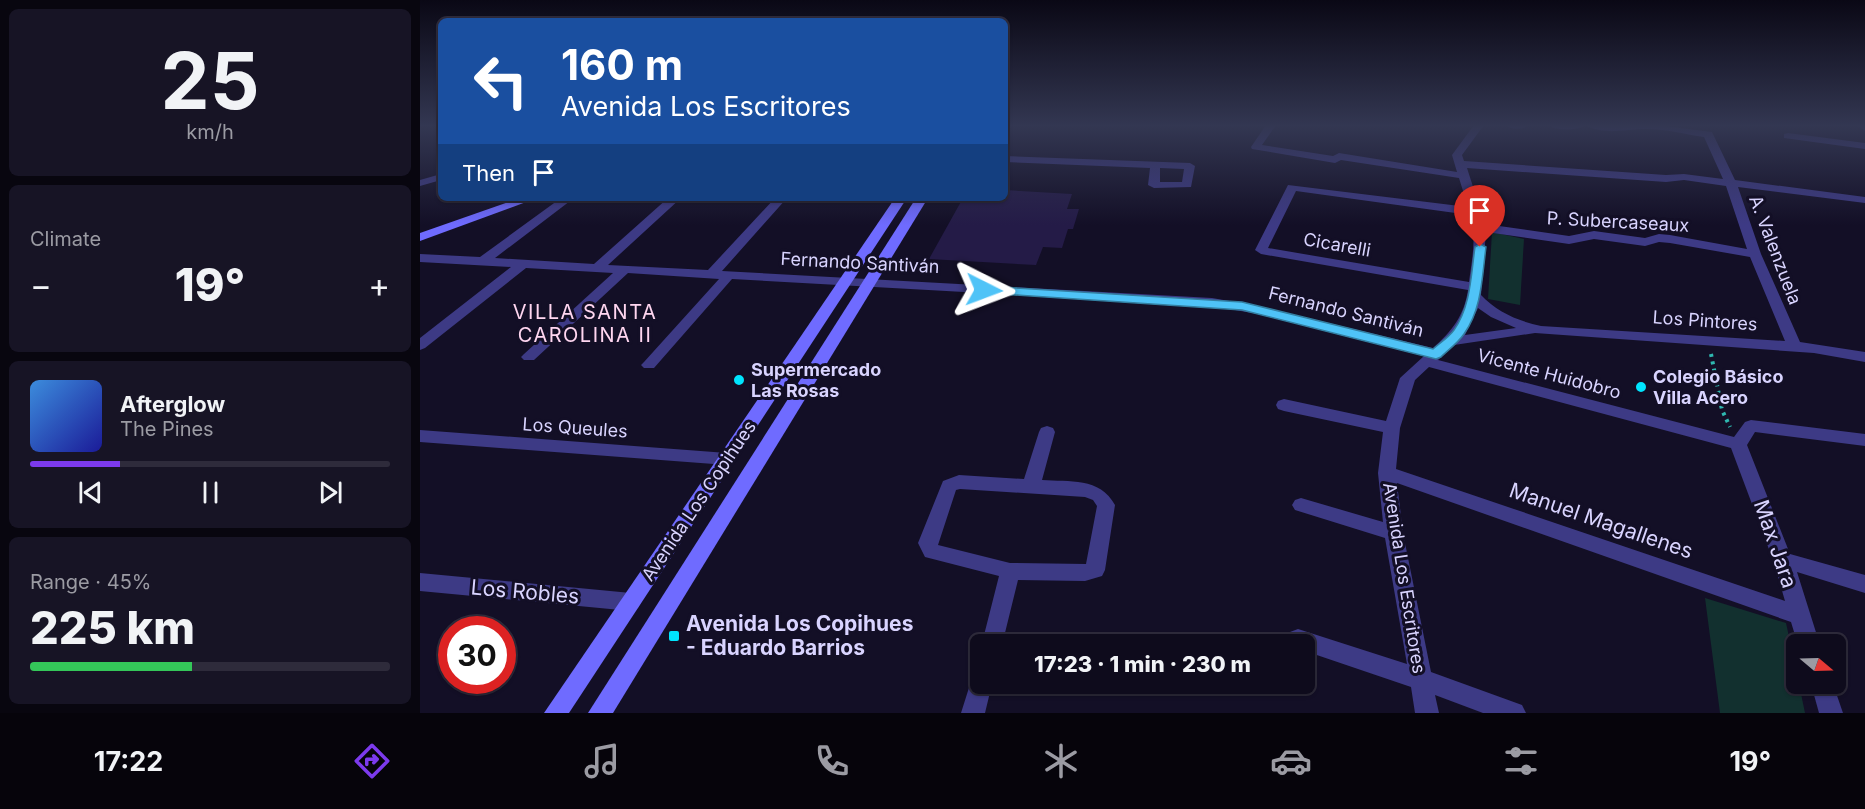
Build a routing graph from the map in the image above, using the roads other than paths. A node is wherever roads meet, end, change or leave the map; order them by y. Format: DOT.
graph roads {
  1 [pos="1354,158"];
  2 [pos="1458,158"];
  3 [pos="1719,158"];
  4 [pos="1008,159"];
  5 [pos="1459,164"];
  6 [pos="1155,165"];
  7 [pos="420,173"];
  8 [pos="1464,176"];
  9 [pos="431,180"];
  10 [pos="1730,181"];
  11 [pos="1865,200"];
  12 [pos="522,201"];
  13 [pos="564,201"];
  14 [pos="672,201"];
  15 [pos="778,201"];
  16 [pos="899,201"];
  17 [pos="920,201"];
  18 [pos="1476,212"];
  19 [pos="1480,227"];
  20 [pos="420,237"];
  21 [pos="1755,254"];
  22 [pos="420,258"];
  23 [pos="482,262"];
  24 [pos="523,264"];
  25 [pos="597,268"];
  26 [pos="624,270"];
  27 [pos="712,274"];
  28 [pos="729,275"];
  29 [pos="846,282"];
  30 [pos="868,283"];
  31 [pos="1475,291"];
  32 [pos="1541,330"];
  33 [pos="1452,341"];
  34 [pos="420,345"];
  35 [pos="1795,347"];
  36 [pos="530,357"];
  37 [pos="1865,357"];
  38 [pos="1432,358"];
  39 [pos="649,365"];
  40 [pos="1284,405"];
  41 [pos="1392,428"];
  42 [pos="1047,432"];
  43 [pos="420,436"];
  44 [pos="1865,440"];
  45 [pos="1738,444"];
  46 [pos="727,459"];
  47 [pos="1387,473"];
  48 [pos="1031,486"];
  49 [pos="1301,505"];
  50 [pos="1394,533"];
  51 [pos="1783,560"];
  52 [pos="1010,571"];
  53 [pos="420,582"];
  54 [pos="1865,584"];
  55 [pos="631,602"];
  56 [pos="1799,615"];
  57 [pos="994,634"];
  58 [pos="1805,634"];
  59 [pos="1315,645"];
  60 [pos="1420,679"];
  61 [pos="978,694"];
  62 [pos="1825,694"];
  63 [pos="556,713"];
  64 [pos="600,713"];
  65 [pos="973,713"];
  66 [pos="1427,713"];
  67 [pos="1514,713"];
  68 [pos="1831,713"];
  1 -- 8 [label="street"];
  2 -- 5 [label="street"];
  3 -- 10 [label="street, A. Valenzuela"];
  4 -- 6 [label="street"];
  5 -- 8 [label="street, Avenida Los Escritores"];
  5 -- 10 [label="street"];
  7 -- 9 [label="street"];
  8 -- 18 [label="street, Avenida Los Escritores"];
  10 -- 11 [label="street"];
  10 -- 21 [label="street, A. Valenzuela"];
  12 -- 20 [label="main road"];
  13 -- 23 [label="street"];
  14 -- 25 [label="street"];
  15 -- 27 [label="street"];
  16 -- 29 [label="main road, Avenida Los Copihues"];
  17 -- 30 [label="main road, Avenida Los Copihues"];
  18 -- 19 [label="street, Avenida Los Escritores"];
  18 -- 31 [label="street, Cicarelli"];
  19 -- 21 [label="street, P. Subercaseaux"];
  19 -- 31 [label="street, Avenida Los Escritores"];
  21 -- 35 [label="street, A. Valenzuela"];
  22 -- 23 [label="street, Fernando Santiván"];
  23 -- 24 [label="street, Fernando Santiván"];
  24 -- 25 [label="street, Fernando Santiván"];
  24 -- 34 [label="street"];
  25 -- 26 [label="street, Fernando Santiván"];
  26 -- 27 [label="street, Fernando Santiván"];
  26 -- 36 [label="street"];
  27 -- 28 [label="street, Fernando Santiván"];
  28 -- 29 [label="street, Fernando Santiván"];
  28 -- 39 [label="street"];
  29 -- 30 [label="street, Fernando Santiván"];
  29 -- 46 [label="main road, Avenida Los Copihues"];
  30 -- 38 [label="street, Fernando Santiván"];
  30 -- 64 [label="main road, Avenida Los Copihues"];
  31 -- 32 [label="street, Los Pintores"];
  31 -- 33 [label="street, Avenida Los Escritores"];
  32 -- 33 [label="street, Los Pintores"];
  32 -- 35 [label="street, Los Pintores"];
  33 -- 38 [label="street, Avenida Los Escritores"];
  35 -- 37 [label="street, Los Pintores"];
  38 -- 41 [label="street, Avenida Los Escritores"];
  38 -- 45 [label="street, Vicente Huidobro"];
  40 -- 41 [label="street"];
  41 -- 47 [label="street, Avenida Los Escritores"];
  42 -- 48 [label="street"];
  43 -- 46 [label="street, Los Queules"];
  44 -- 45 [label="street"];
  45 -- 51 [label="street, Max Jara"];
  46 -- 55 [label="main road, Avenida Los Copihues"];
  47 -- 50 [label="street, Avenida Los Escritores"];
  47 -- 56 [label="street, Manuel Magallenes"];
  48 -- 52 [label="street"];
  48 -- 52 [label="street"];
  49 -- 50 [label="street"];
  50 -- 60 [label="street, Avenida Los Escritores"];
  51 -- 54 [label="street"];
  51 -- 56 [label="street, Max Jara"];
  52 -- 57 [label="street"];
  53 -- 55 [label="street, Los Robles"];
  55 -- 63 [label="main road, Avenida Los Copihues"];
  56 -- 58 [label="street, Max Jara"];
  59 -- 60 [label="street"];
  60 -- 66 [label="street, Avenida Los Escritores"];
  60 -- 67 [label="street"];
  61 -- 65 [label="street"];
  62 -- 68 [label="street"];
}
